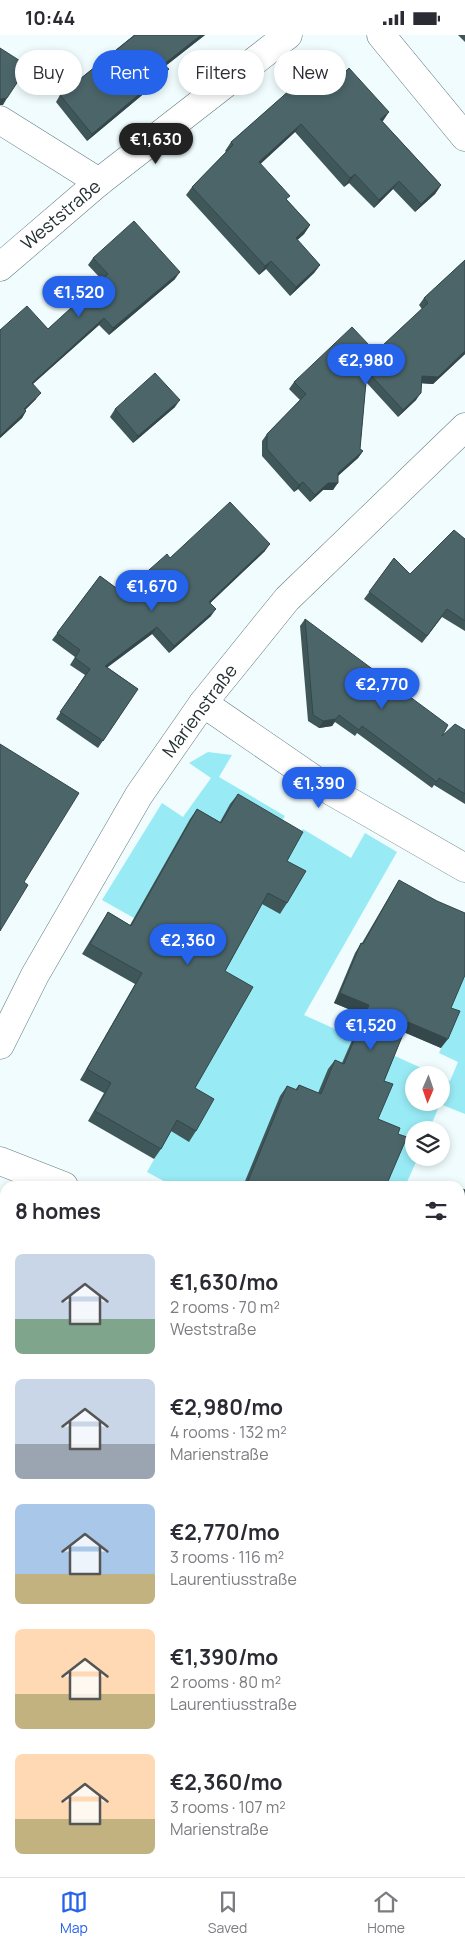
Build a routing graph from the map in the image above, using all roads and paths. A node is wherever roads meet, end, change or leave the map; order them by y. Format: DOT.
graph roads {
  1 [pos="288,35"];
  2 [pos="381,35"];
  3 [pos="0,120"];
  4 [pos="465,137"];
  5 [pos="99,182"];
  6 [pos="0,267"];
  7 [pos="465,427"];
  8 [pos="203,703"];
  9 [pos="465,868"];
  10 [pos="0,1045"];
  11 [pos="0,1161"];
  12 [pos="51,1181"];
  1 -- 5 [label="street, Weststraße"];
  2 -- 4 [label="street"];
  3 -- 5 [label="street"];
  5 -- 6 [label="street, Weststraße"];
  7 -- 8 [label="street, Marienstraße"];
  8 -- 9 [label="street"];
  8 -- 10 [label="street, Marienstraße"];
  11 -- 12 [label="street"];
}
